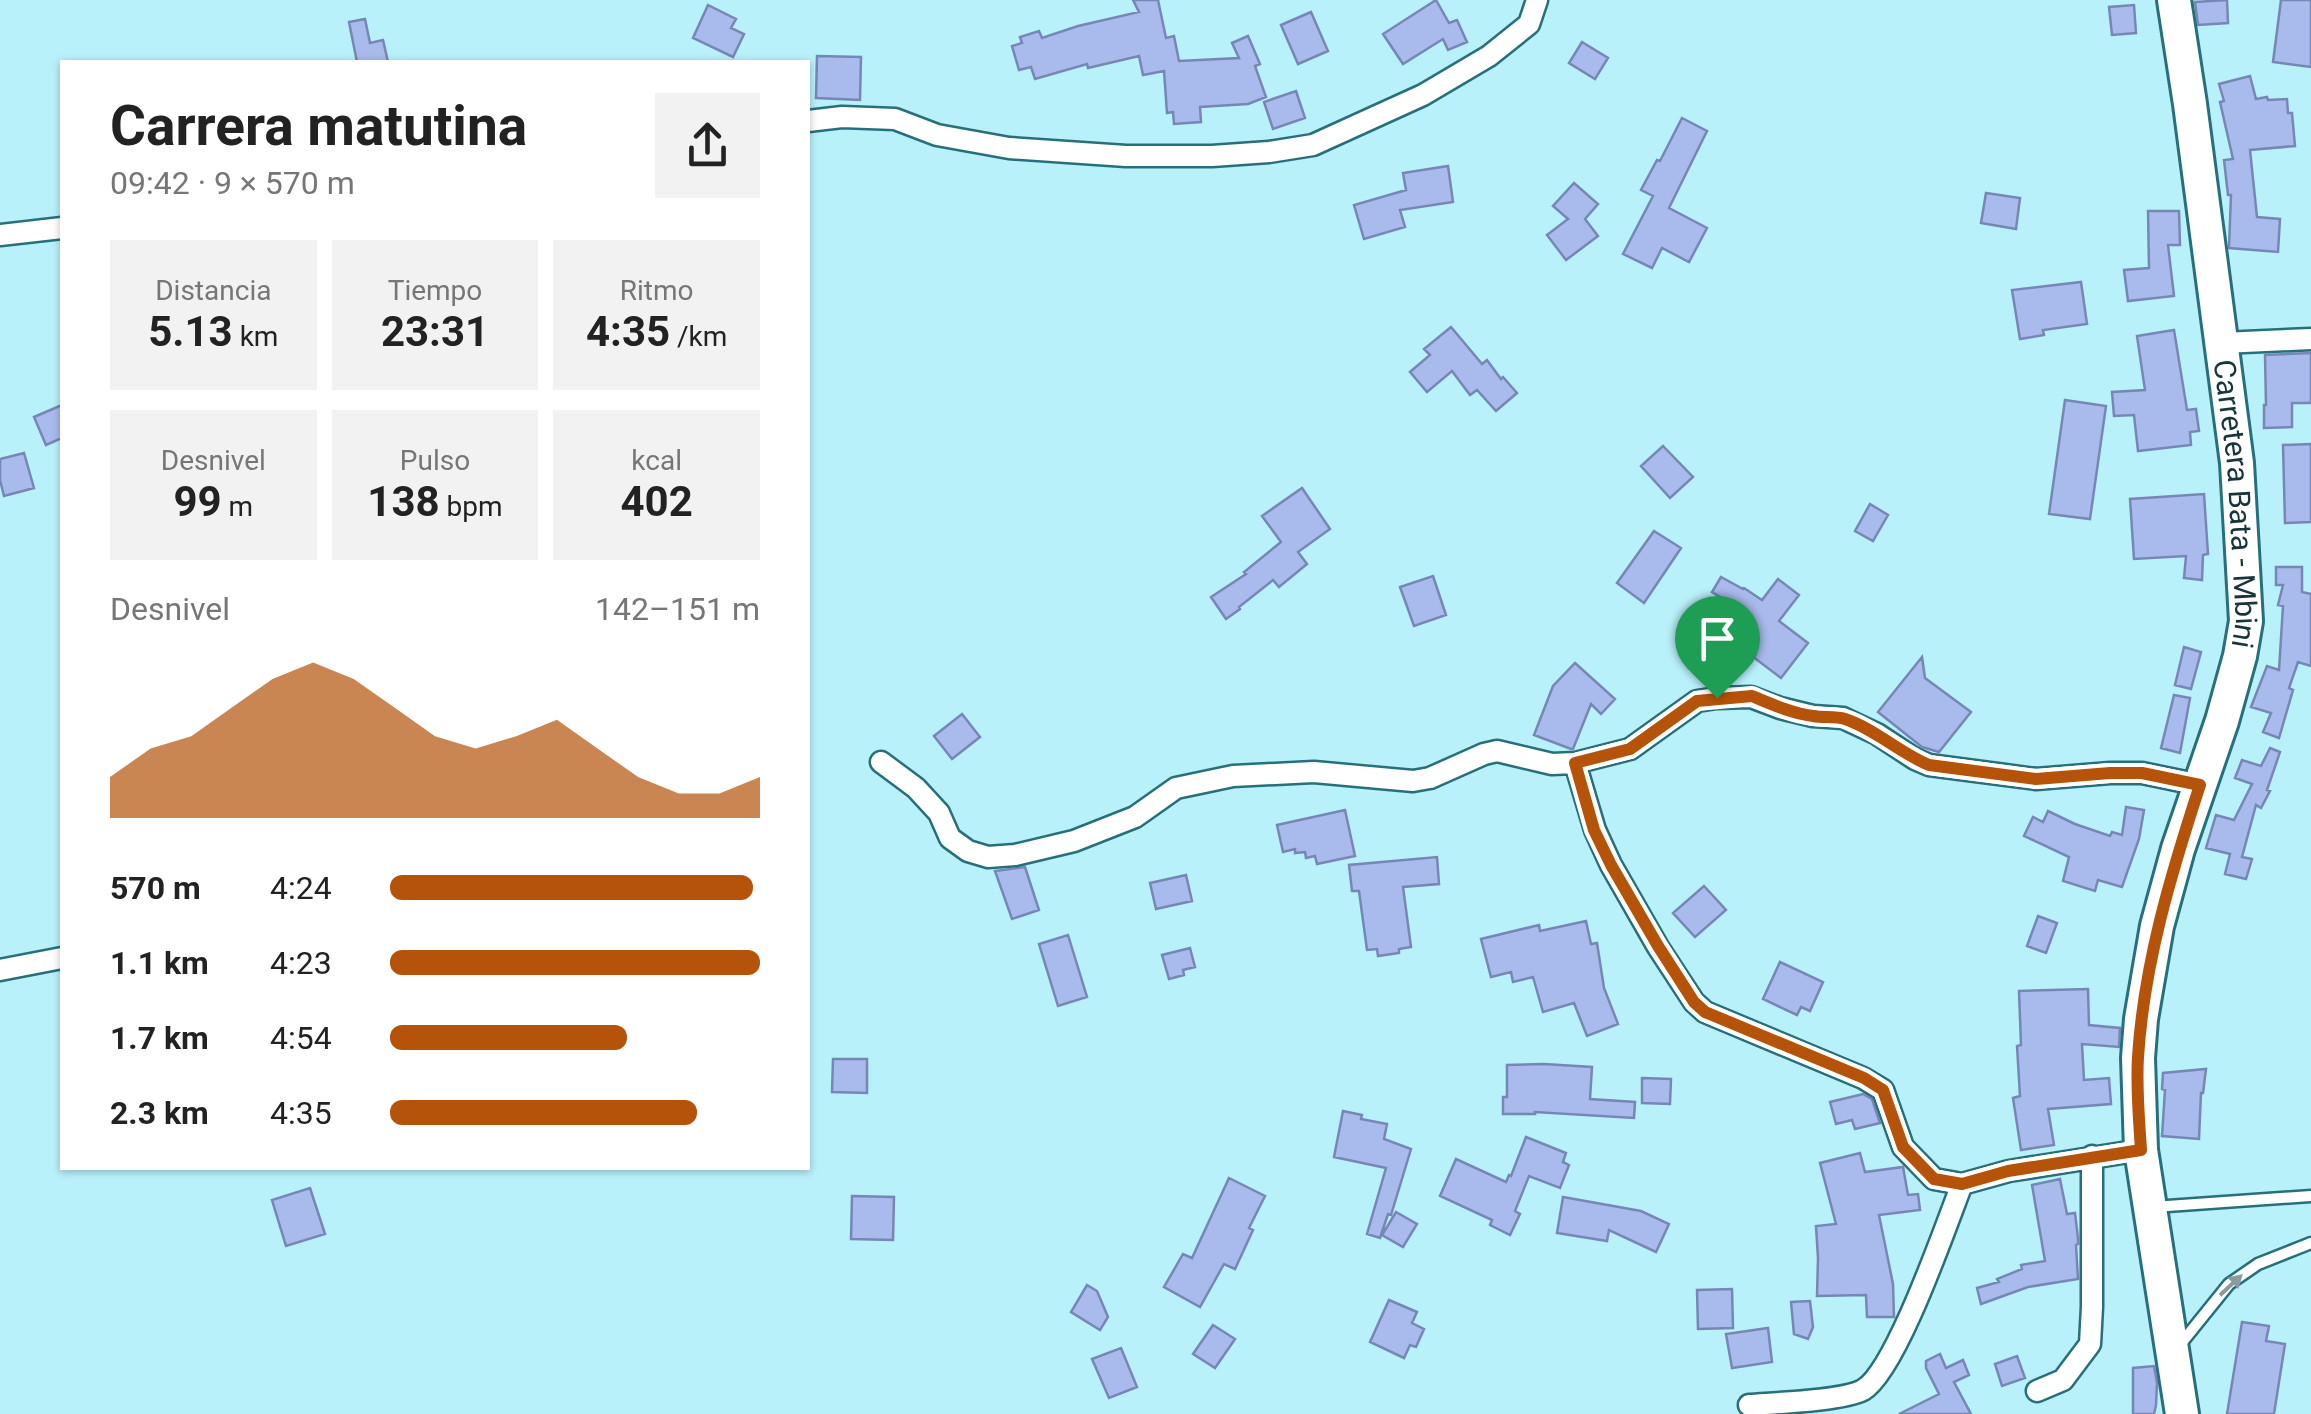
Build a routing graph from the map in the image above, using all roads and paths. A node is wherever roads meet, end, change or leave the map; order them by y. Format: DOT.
graph roads {
  1 [pos="1537,0"];
  2 [pos="2174,0"];
  3 [pos="810,121"];
  4 [pos="60,228"];
  5 [pos="0,235"];
  6 [pos="2311,339"];
  7 [pos="2222,343"];
  8 [pos="881,762"];
  9 [pos="1575,763"];
  10 [pos="2200,785"];
  11 [pos="60,958"];
  12 [pos="0,970"];
  13 [pos="2141,1150"];
  14 [pos="2092,1156"];
  15 [pos="1962,1184"];
  16 [pos="2311,1196"];
  17 [pos="2150,1208"];
  18 [pos="2311,1243"];
  19 [pos="2172,1354"];
  20 [pos="2038,1391"];
  21 [pos="1749,1405"];
  22 [pos="2182,1414"];
  1 -- 3 [label="street"];
  2 -- 7 [label="main road, Carretera Bata - Mbini"];
  4 -- 5 [label="street"];
  6 -- 7 [label="street"];
  7 -- 10 [label="main road, Carretera Bata - Mbini"];
  8 -- 9 [label="street"];
  9 -- 10 [label="street"];
  9 -- 15 [label="street"];
  10 -- 13 [label="main road, Carretera Bata - Mbini"];
  11 -- 12 [label="street"];
  13 -- 14 [label="street"];
  13 -- 17 [label="main road, Carretera Bata - Mbini"];
  14 -- 15 [label="street"];
  14 -- 20 [label="street"];
  15 -- 21 [label="street"];
  16 -- 17 [label="lane"];
  17 -- 19 [label="main road, Carretera Bata - Mbini"];
  19 -- 18 [label="lane, one-way"];
  19 -- 22 [label="main road, Carretera Bata - Mbini"];
}
